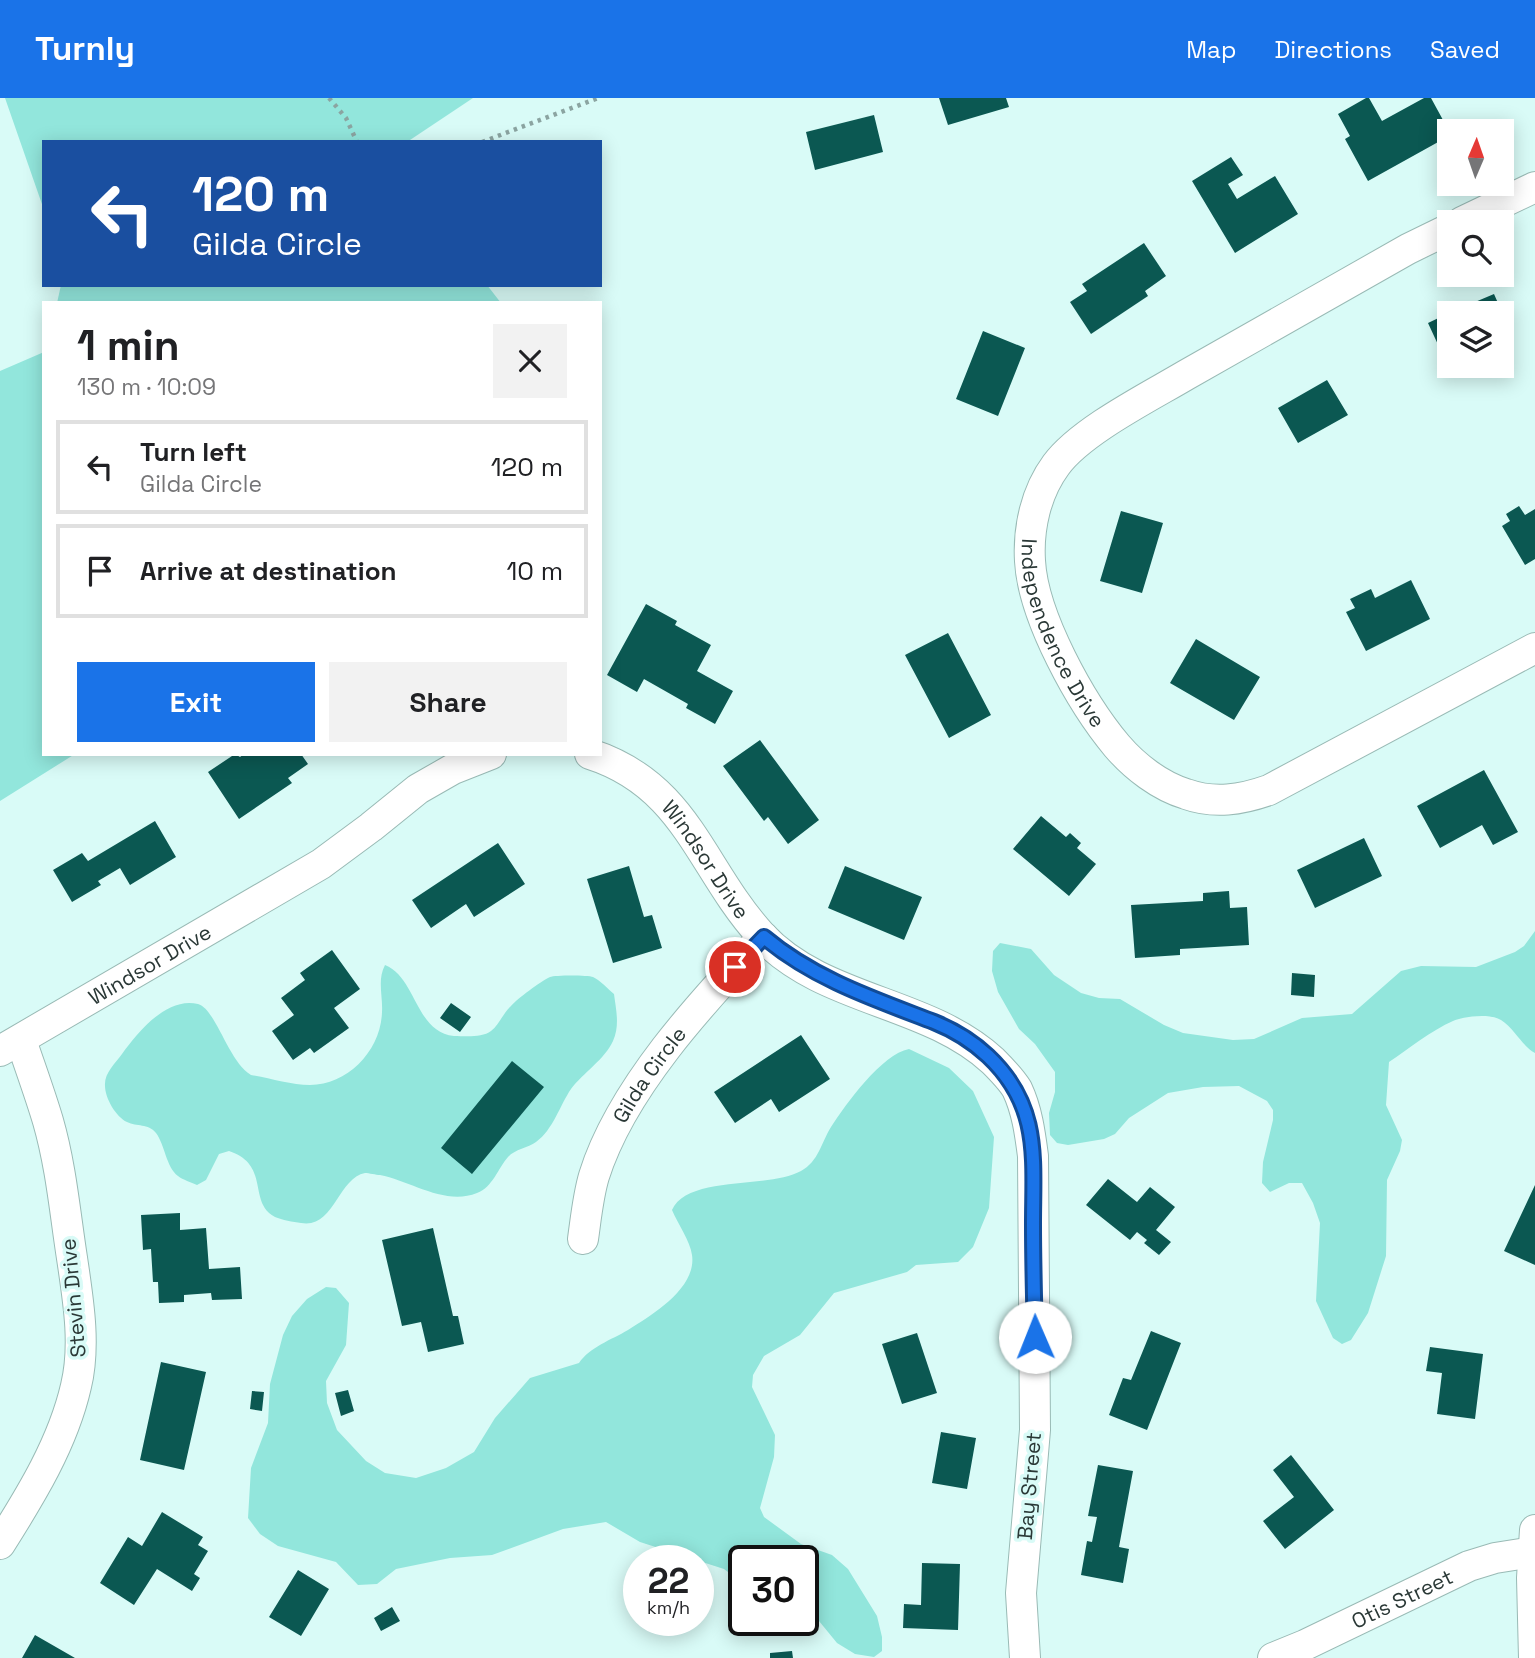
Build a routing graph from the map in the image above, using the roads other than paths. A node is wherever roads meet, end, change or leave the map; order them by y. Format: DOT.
graph roads {
  1 [pos="1535,187"];
  2 [pos="1487,210"];
  3 [pos="1437,235"];
  4 [pos="1535,648"];
  5 [pos="486,756"];
  6 [pos="595,756"];
  7 [pos="764,937"];
  8 [pos="11,1045"];
  9 [pos="583,1239"];
  10 [pos="1035,1313"];
  11 [pos="1534,1541"];
  12 [pos="0,1544"];
  13 [pos="1025,1658"];
  14 [pos="1273,1658"];
  15 [pos="1534,1658"];
  1 -- 2 [label="street"];
  3 -- 4 [label="street, Independence Drive"];
  5 -- 8 [label="street, Windsor Drive"];
  6 -- 7 [label="street, Windsor Drive"];
  7 -- 9 [label="street, Gilda Circle"];
  7 -- 10 [label="street, Windsor Drive"];
  8 -- 12 [label="street, Stevin Drive"];
  10 -- 13 [label="street, Bay Street"];
  11 -- 14 [label="street, Otis Street"];
  11 -- 15 [label="street"];
}
